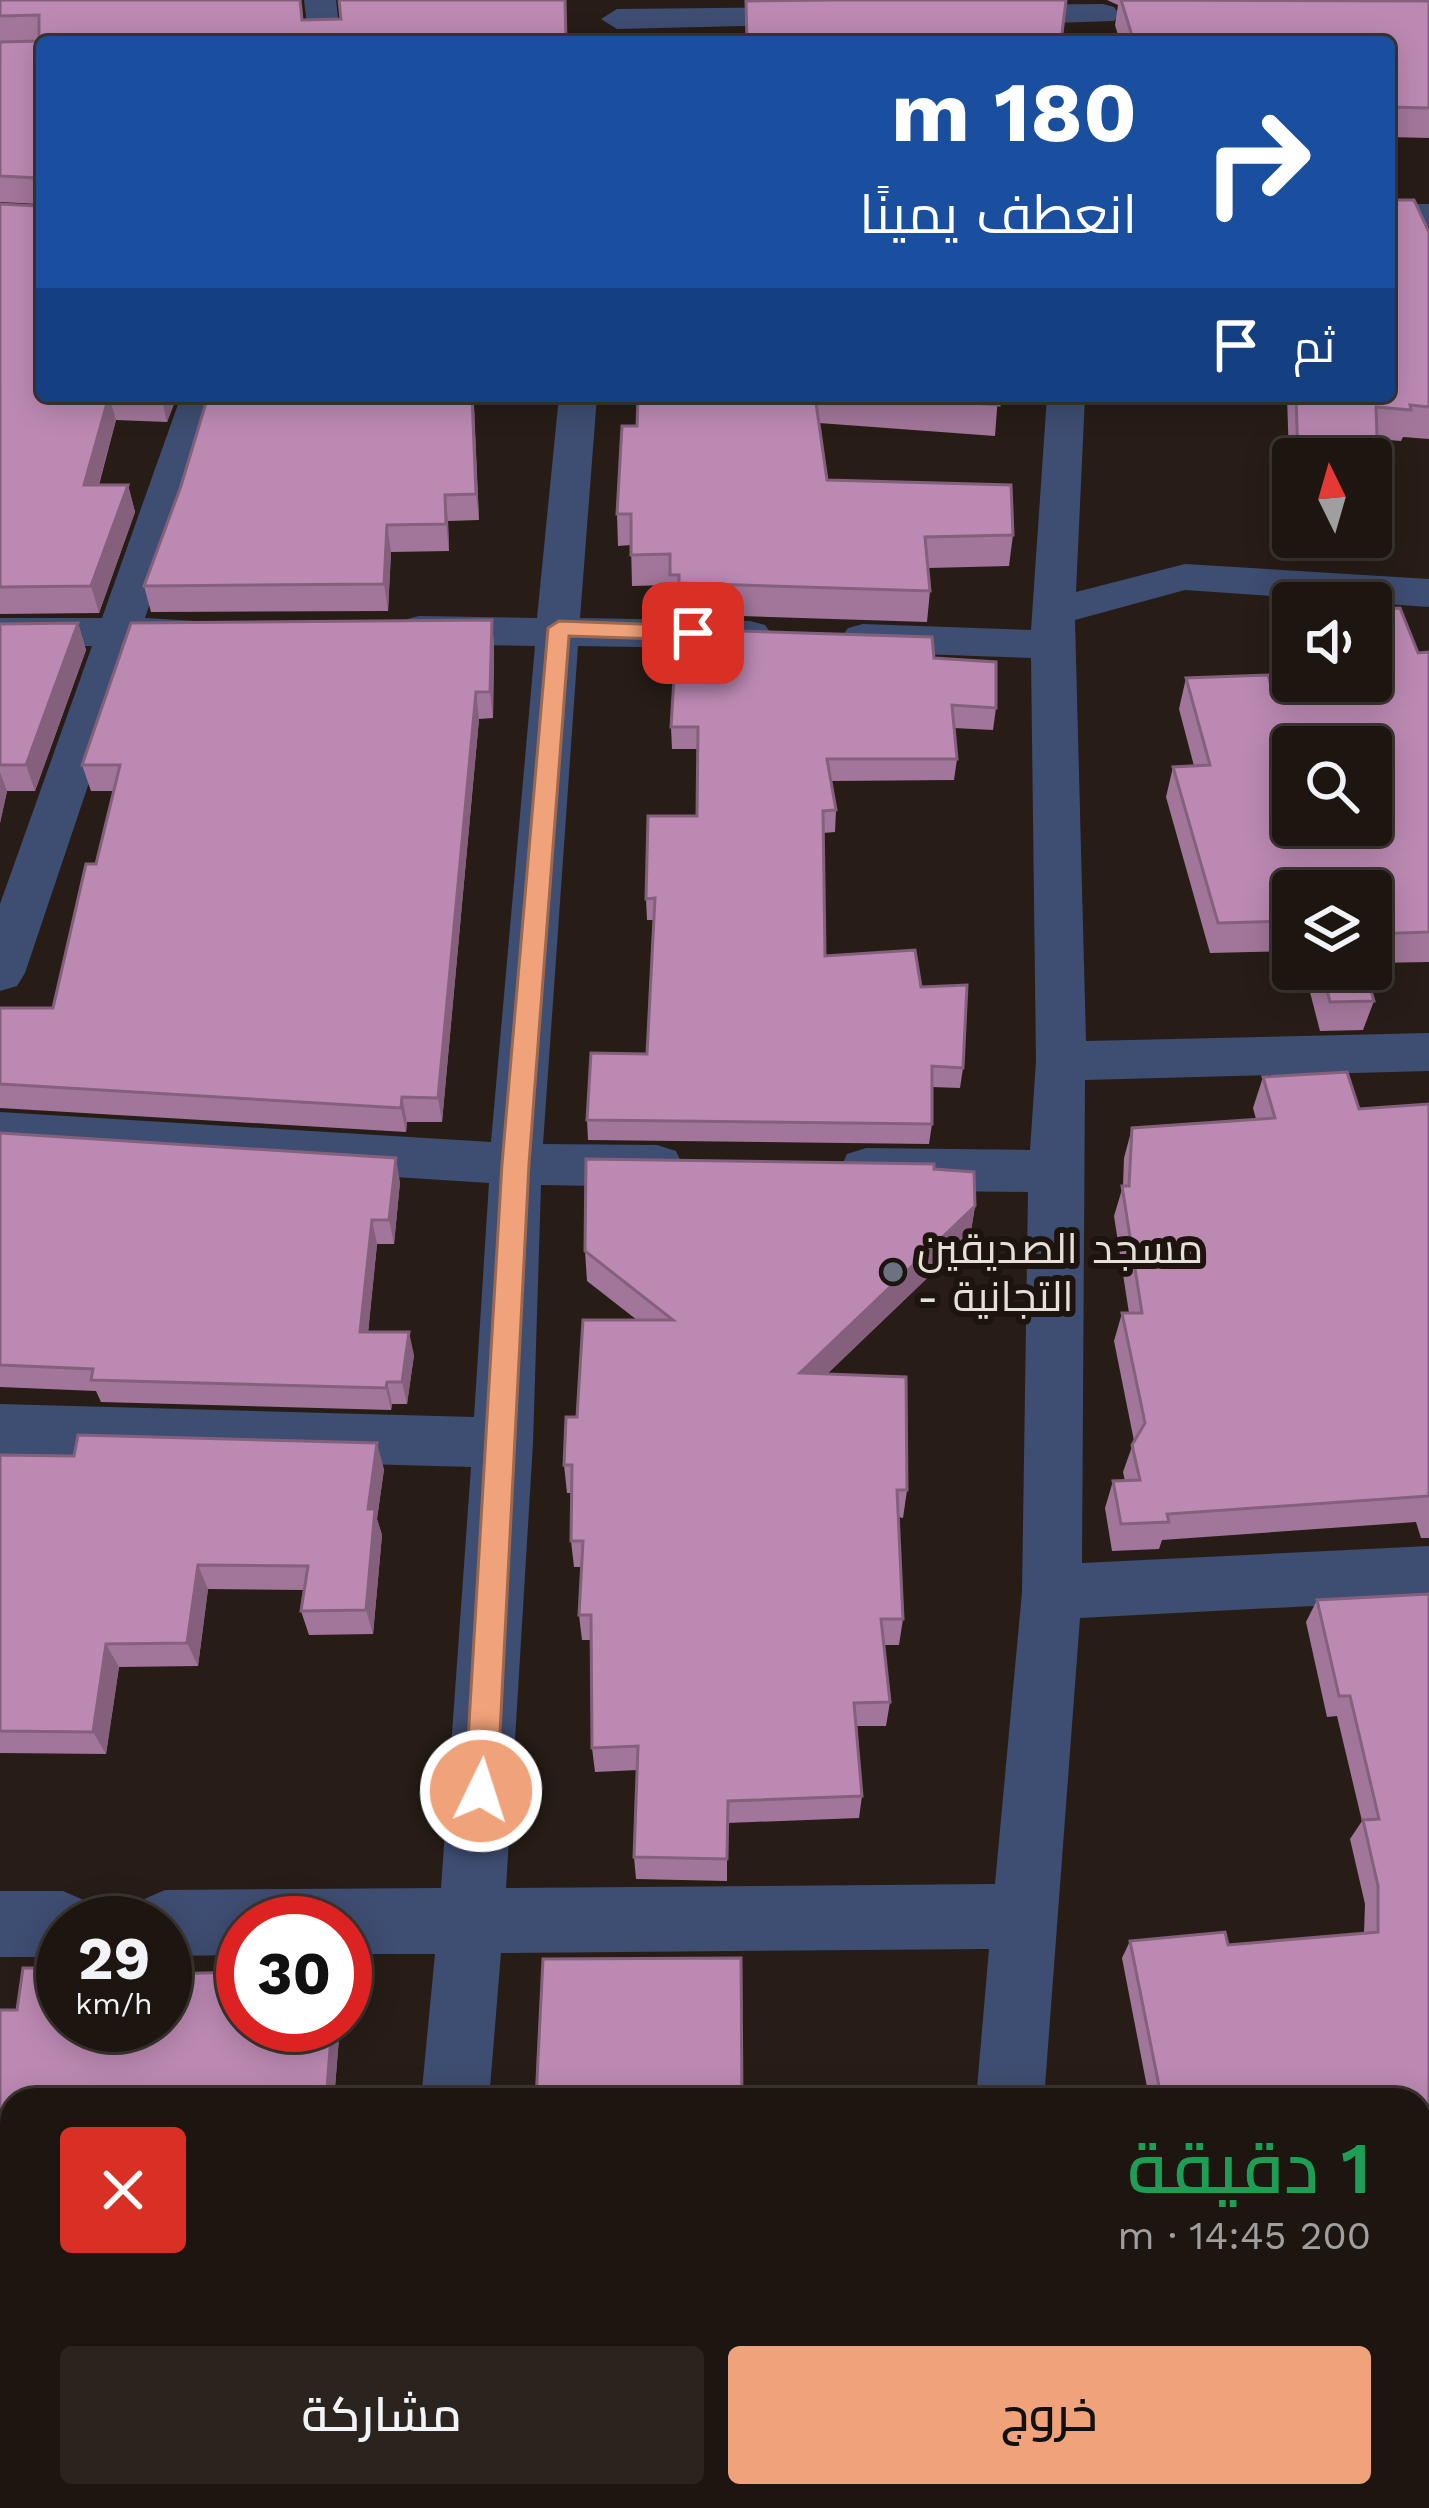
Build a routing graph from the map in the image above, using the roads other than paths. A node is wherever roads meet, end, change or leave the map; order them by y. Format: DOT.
graph roads {
  1 [pos="320,0"];
  2 [pos="964,15"];
  3 [pos="848,16"];
  4 [pos="1103,19"];
  5 [pos="616,26"];
  6 [pos="324,36"];
  7 [pos="1395,215"];
  8 [pos="1429,215"];
  9 [pos="198,402"];
  10 [pos="578,402"];
  11 [pos="1066,402"];
  12 [pos="1429,593"];
  13 [pos="559,628"];
  14 [pos="1054,628"];
  15 [pos="372,630"];
  16 [pos="0,632"];
  17 [pos="115,632"];
  18 [pos="232,632"];
  19 [pos="0,973"];
  20 [pos="1429,1052"];
  21 [pos="1061,1061"];
  22 [pos="0,1132"];
  23 [pos="516,1164"];
  24 [pos="703,1166"];
  25 [pos="820,1168"];
  26 [pos="1055,1171"];
  27 [pos="0,1429"];
  28 [pos="504,1442"];
  29 [pos="1429,1573"];
  30 [pos="1052,1592"];
  31 [pos="1022,1916"];
  32 [pos="473,1922"];
  33 [pos="192,1923"];
  34 [pos="0,1924"];
  35 [pos="36,1924"];
  36 [pos="456,2088"];
  37 [pos="1011,2088"];
  1 -- 6 [label="street"];
  2 -- 4 [label="street"];
  3 -- 5 [label="street"];
  7 -- 8 [label="street"];
  9 -- 17 [label="street"];
  10 -- 13 [label="street"];
  11 -- 14 [label="street"];
  12 -- 14 [label="street"];
  13 -- 14 [label="street"];
  13 -- 15 [label="street"];
  13 -- 23 [label="street"];
  14 -- 21 [label="street"];
  16 -- 17 [label="street"];
  17 -- 18 [label="street"];
  17 -- 19 [label="street"];
  20 -- 21 [label="street"];
  21 -- 26 [label="street"];
  22 -- 23 [label="street"];
  23 -- 24 [label="street"];
  23 -- 28 [label="street"];
  25 -- 26 [label="street"];
  26 -- 30 [label="street"];
  27 -- 28 [label="street"];
  28 -- 32 [label="street"];
  29 -- 30 [label="street"];
  30 -- 31 [label="street"];
  31 -- 32 [label="street"];
  31 -- 37 [label="street"];
  32 -- 33 [label="street"];
  32 -- 36 [label="street"];
  34 -- 35 [label="street"];
}
